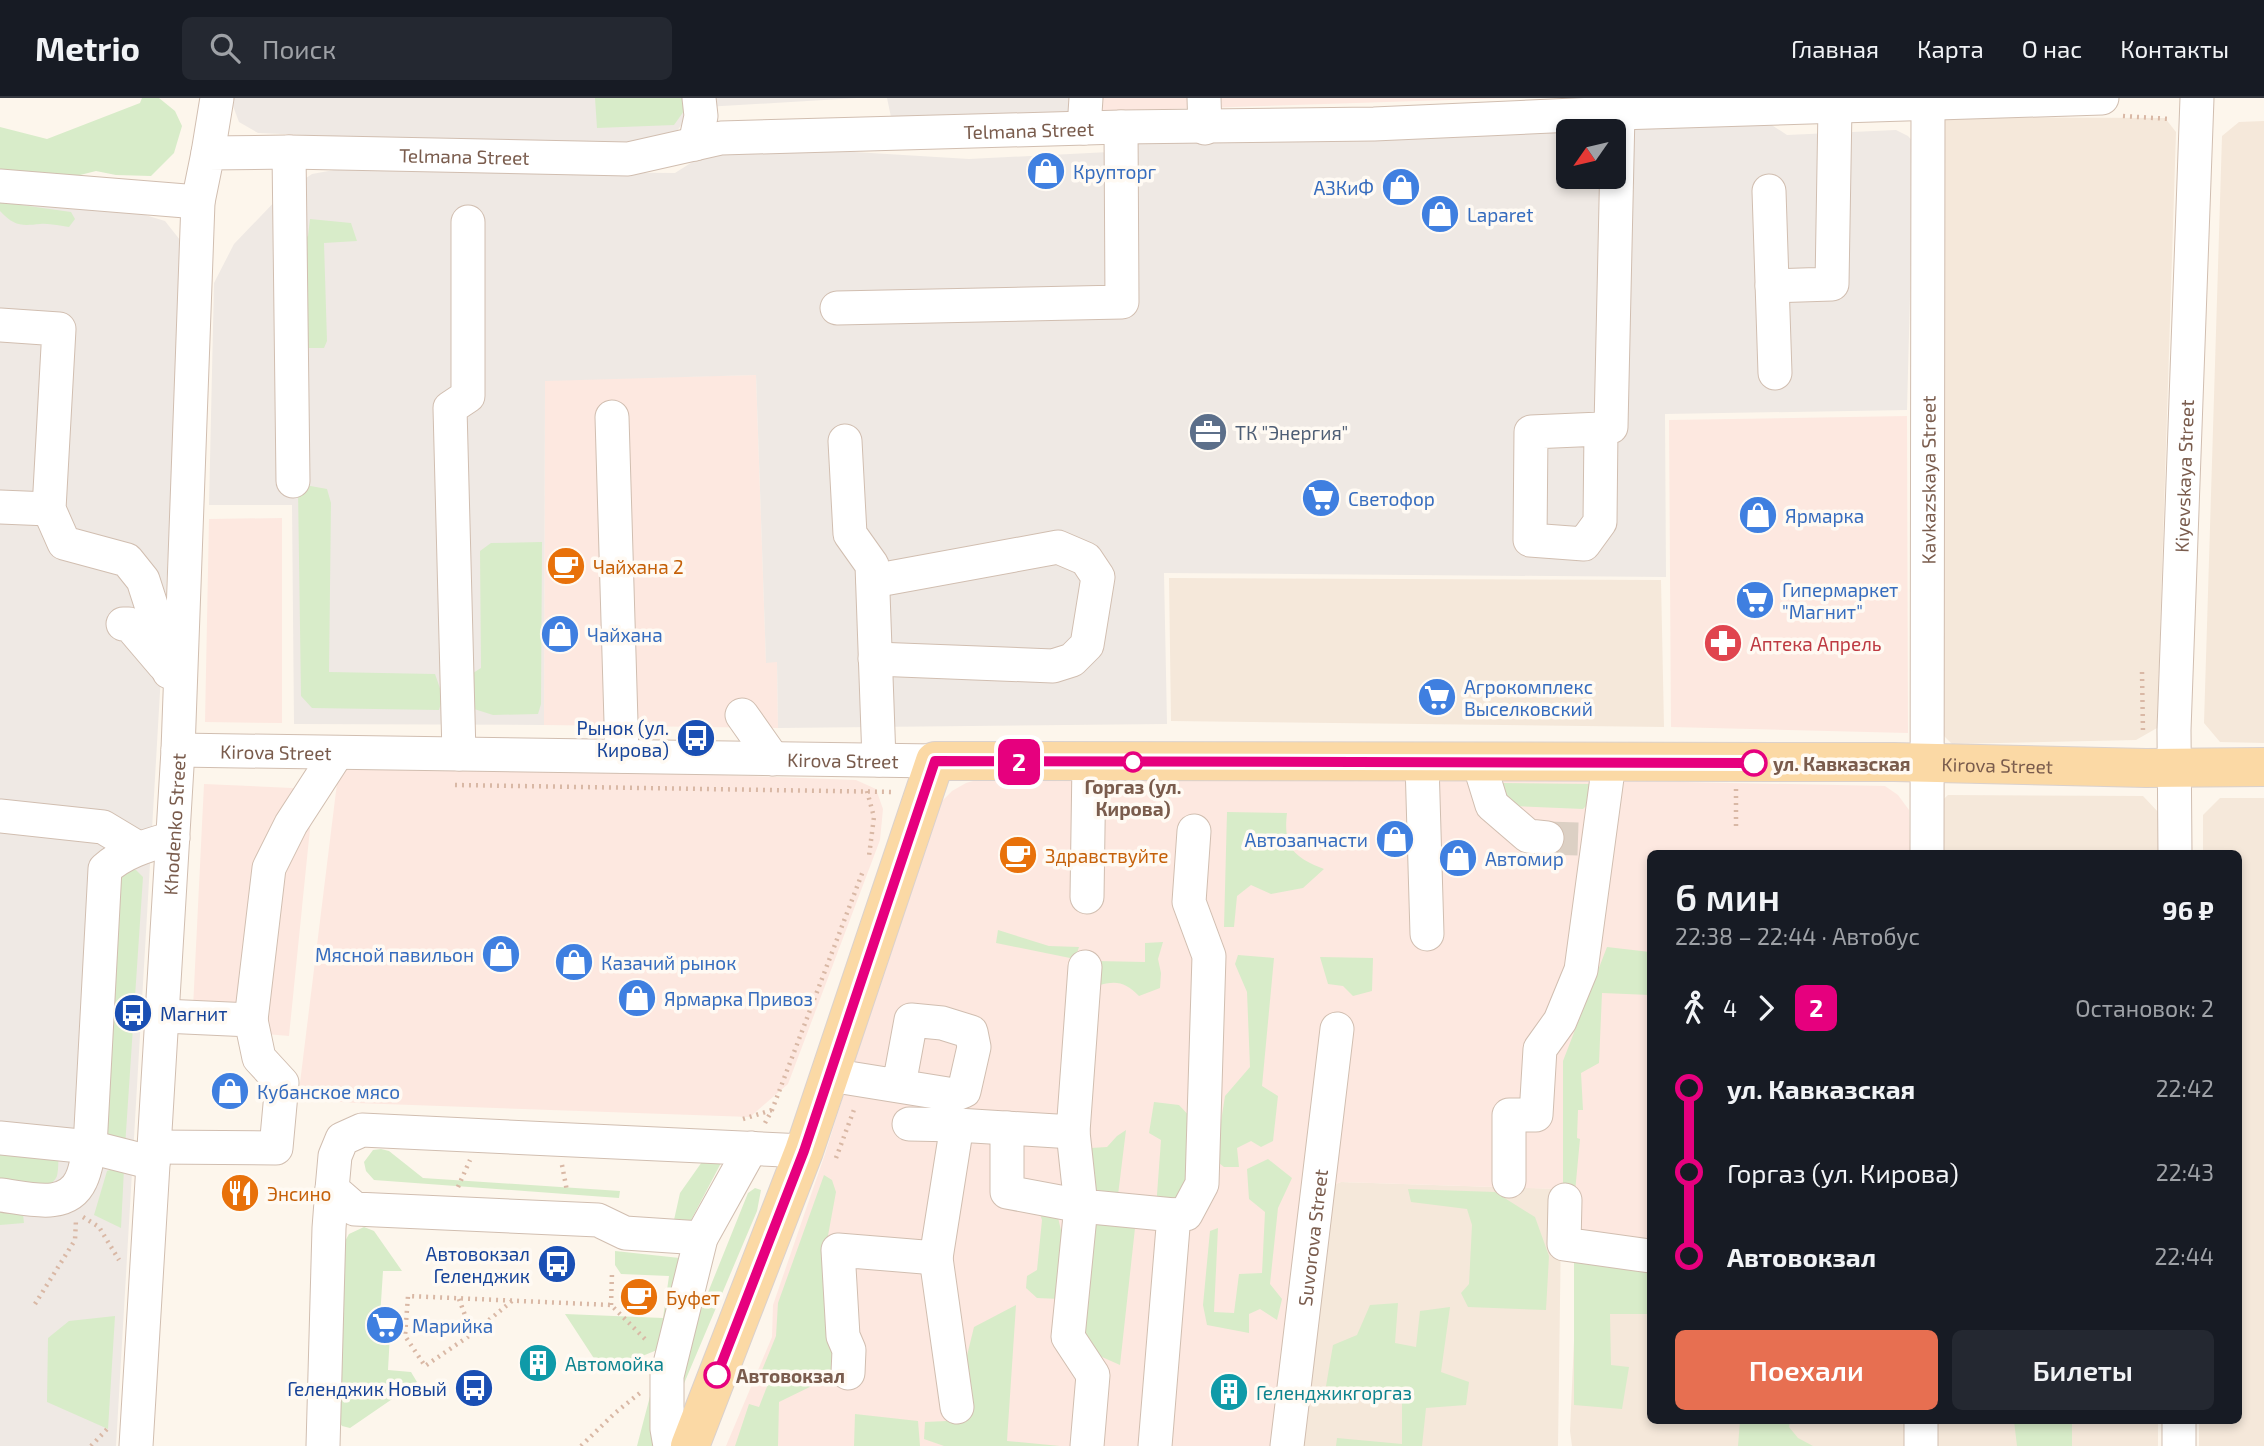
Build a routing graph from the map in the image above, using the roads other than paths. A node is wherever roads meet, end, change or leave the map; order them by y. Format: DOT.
graph roads {
  1 [pos="217,98"];
  2 [pos="699,98"];
  3 [pos="2197,98"];
  4 [pos="2018,100"];
  5 [pos="1928,105"];
  6 [pos="1835,107"];
  7 [pos="2108,107"];
  8 [pos="1373,111"];
  9 [pos="1085,113"];
  10 [pos="1204,113"];
  11 [pos="1618,113"];
  12 [pos="1121,127"];
  13 [pos="695,144"];
  14 [pos="289,152"];
  15 [pos="208,153"];
  16 [pos="0,186"];
  17 [pos="1769,191"];
  18 [pos="198,202"];
  19 [pos="468,222"];
  20 [pos="1772,286"];
  21 [pos="837,308"];
  22 [pos="0,325"];
  23 [pos="1774,373"];
  24 [pos="612,417"];
  25 [pos="1601,429"];
  26 [pos="845,441"];
  27 [pos="293,481"];
  28 [pos="0,507"];
  29 [pos="49,509"];
  30 [pos="873,581"];
  31 [pos="123,624"];
  32 [pos="875,659"];
  33 [pos="174,680"];
  34 [pos="742,715"];
  35 [pos="178,750"];
  36 [pos="337,752"];
  37 [pos="459,754"];
  38 [pos="622,756"];
  39 [pos="773,759"];
  40 [pos="879,761"];
  41 [pos="935,761"];
  42 [pos="1090,762"];
  43 [pos="1422,763"];
  44 [pos="1479,763"];
  45 [pos="1609,763"];
  46 [pos="1928,764"];
  47 [pos="2264,767"];
  48 [pos="2174,768"];
  49 [pos="1602,811"];
  50 [pos="0,816"];
  51 [pos="1194,831"];
  52 [pos="173,838"];
  53 [pos="138,848"];
  54 [pos="1927,850"];
  55 [pos="2175,850"];
  56 [pos="1087,897"];
  57 [pos="1427,934"];
  58 [pos="1085,967"];
  59 [pos="163,1016"];
  60 [pos="251,1020"];
  61 [pos="1337,1029"];
  62 [pos="830,1075"];
  63 [pos="898,1086"];
  64 [pos="909,1125"];
  65 [pos="957,1125"];
  66 [pos="1007,1128"];
  67 [pos="1073,1132"];
  68 [pos="0,1138"];
  69 [pos="90,1147"];
  70 [pos="751,1148"];
  71 [pos="804,1151"];
  72 [pos="154,1155"];
  73 [pos="1510,1181"];
  74 [pos="0,1195"];
  75 [pos="344,1199"];
  76 [pos="1565,1200"];
  77 [pos="1081,1206"];
  78 [pos="1174,1216"];
  79 [pos="701,1238"];
  80 [pos="1647,1256"];
  81 [pos="936,1258"];
  82 [pos="849,1373"];
  83 [pos="957,1407"];
  84 [pos="1921,1424"];
  85 [pos="2179,1424"];
  86 [pos="136,1446"];
  87 [pos="323,1446"];
  88 [pos="670,1446"];
  89 [pos="690,1446"];
  90 [pos="1087,1446"];
  91 [pos="1155,1446"];
  92 [pos="1287,1446"];
  93 [pos="1921,1446"];
  94 [pos="2179,1446"];
  1 -- 15 [label="street"];
  2 -- 13 [label="street"];
  3 -- 48 [label="street, Kiyevskaya Street"];
  4 -- 5 [label="street, Telmana Street"];
  4 -- 7 [label="street, Telmana Street"];
  5 -- 6 [label="street, Telmana Street"];
  5 -- 46 [label="street, Kavkazskaya Street"];
  6 -- 11 [label="street, Telmana Street"];
  6 -- 20 [label="street"];
  8 -- 10 [label="street, Telmana Street"];
  8 -- 11 [label="street, Telmana Street"];
  9 -- 12 [label="street, Telmana Street"];
  9 -- 13 [label="street, Telmana Street"];
  10 -- 12 [label="street, Telmana Street"];
  11 -- 25 [label="street"];
  12 -- 21 [label="street"];
  13 -- 14 [label="street, Telmana Street"];
  14 -- 15 [label="street, Telmana Street"];
  14 -- 27 [label="street"];
  15 -- 18 [label="street"];
  16 -- 18 [label="street"];
  17 -- 20 [label="street"];
  18 -- 33 [label="street, Khodenko Street"];
  19 -- 37 [label="street"];
  20 -- 23 [label="street"];
  22 -- 29 [label="street"];
  24 -- 38 [label="street"];
  26 -- 30 [label="street"];
  28 -- 29 [label="street"];
  29 -- 33 [label="street"];
  30 -- 32 [label="street"];
  30 -- 32 [label="street"];
  31 -- 33 [label="street"];
  32 -- 40 [label="street"];
  33 -- 35 [label="street, Khodenko Street"];
  34 -- 39 [label="street"];
  35 -- 36 [label="street, Kirova Street"];
  35 -- 52 [label="street, Khodenko Street"];
  36 -- 37 [label="street, Kirova Street"];
  36 -- 60 [label="street"];
  37 -- 38 [label="street, Kirova Street"];
  38 -- 39 [label="street, Kirova Street"];
  39 -- 40 [label="street, Kirova Street"];
  40 -- 41 [label="street, Kirova Street"];
  41 -- 42 [label="main road, Kirova Street"];
  41 -- 62 [label="main road"];
  42 -- 43 [label="main road, Kirova Street"];
  42 -- 56 [label="street"];
  43 -- 44 [label="main road, Kirova Street"];
  43 -- 57 [label="street"];
  44 -- 45 [label="main road, Kirova Street"];
  44 -- 49 [label="street"];
  45 -- 46 [label="main road, Kirova Street"];
  45 -- 49 [label="street"];
  46 -- 48 [label="main road, Kirova Street"];
  46 -- 54 [label="street, Kavkazskaya Street"];
  47 -- 48 [label="main road, Kirova Street"];
  48 -- 55 [label="street, Kiyevskaya Street"];
  49 -- 73 [label="street"];
  50 -- 53 [label="street"];
  51 -- 78 [label="street"];
  52 -- 53 [label="street"];
  52 -- 59 [label="street, Khodenko Street"];
  53 -- 69 [label="street"];
  58 -- 67 [label="street"];
  59 -- 60 [label="street"];
  59 -- 72 [label="street, Khodenko Street"];
  60 -- 72 [label="street"];
  61 -- 92 [label="street, Suvorova Street"];
  62 -- 63 [label="street"];
  62 -- 71 [label="main road"];
  64 -- 65 [label="street"];
  65 -- 66 [label="street"];
  65 -- 81 [label="street"];
  66 -- 67 [label="street"];
  66 -- 77 [label="street"];
  67 -- 77 [label="street"];
  68 -- 69 [label="street"];
  69 -- 72 [label="street"];
  69 -- 74 [label="street"];
  70 -- 71 [label="street"];
  70 -- 75 [label="street"];
  70 -- 79 [label="street"];
  71 -- 89 [label="main road"];
  72 -- 86 [label="street, Khodenko Street"];
  75 -- 79 [label="street"];
  75 -- 87 [label="street"];
  76 -- 80 [label="street"];
  77 -- 78 [label="street"];
  77 -- 90 [label="street"];
  78 -- 91 [label="street"];
  79 -- 88 [label="street"];
  81 -- 82 [label="street"];
  81 -- 83 [label="street"];
  84 -- 93 [label="street"];
  85 -- 94 [label="street"];
}
